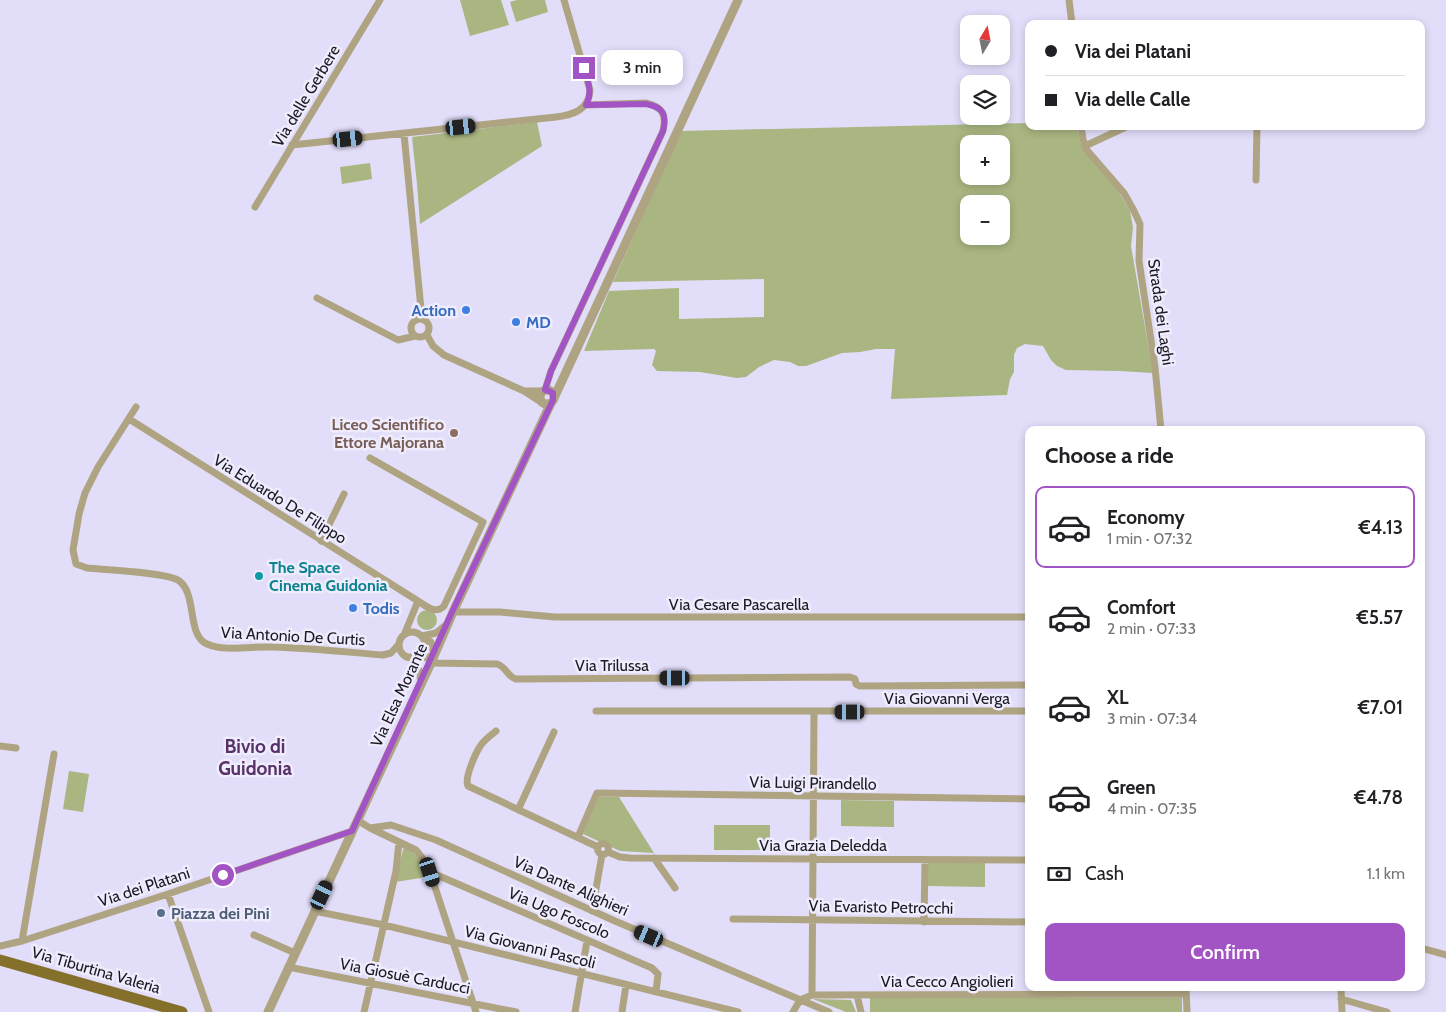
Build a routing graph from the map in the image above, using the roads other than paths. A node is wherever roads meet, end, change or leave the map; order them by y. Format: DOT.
graph roads {
  1 [pos="380,0"];
  2 [pos="564,0"];
  3 [pos="738,0"];
  4 [pos="1070,0"];
  5 [pos="1072,20"];
  6 [pos="586,105"];
  7 [pos="1082,130"];
  8 [pos="1119,130"];
  9 [pos="1257,130"];
  10 [pos="404,134"];
  11 [pos="292,145"];
  12 [pos="1085,146"];
  13 [pos="1256,180"];
  14 [pos="255,207"];
  15 [pos="317,298"];
  16 [pos="422,319"];
  17 [pos="427,335"];
  18 [pos="415,336"];
  19 [pos="524,390"];
  20 [pos="544,391"];
  21 [pos="553,400"];
  22 [pos="542,402"];
  23 [pos="136,407"];
  24 [pos="128,419"];
  25 [pos="1161,426"];
  26 [pos="370,458"];
  27 [pos="344,494"];
  28 [pos="321,541"];
  29 [pos="418,601"];
  30 [pos="452,612"];
  31 [pos="1025,618"];
  32 [pos="410,620"];
  33 [pos="447,624"];
  34 [pos="404,635"];
  35 [pos="420,635"];
  36 [pos="399,644"];
  37 [pos="434,654"];
  38 [pos="413,657"];
  39 [pos="430,663"];
  40 [pos="421,683"];
  41 [pos="1025,685"];
  42 [pos="596,710"];
  43 [pos="1025,711"];
  44 [pos="814,712"];
  45 [pos="496,731"];
  46 [pos="554,732"];
  47 [pos="0,746"];
  48 [pos="16,748"];
  49 [pos="54,754"];
  50 [pos="813,797"];
  51 [pos="1025,800"];
  52 [pos="518,810"];
  53 [pos="357,820"];
  54 [pos="370,828"];
  55 [pos="352,831"];
  56 [pos="578,837"];
  57 [pos="399,842"];
  58 [pos="605,853"];
  59 [pos="654,858"];
  60 [pos="812,858"];
  61 [pos="925,860"];
  62 [pos="1025,860"];
  63 [pos="430,872"];
  64 [pos="675,888"];
  65 [pos="168,894"];
  66 [pos="314,911"];
  67 [pos="592,911"];
  68 [pos="733,920"];
  69 [pos="813,920"];
  70 [pos="924,922"];
  71 [pos="1025,922"];
  72 [pos="384,926"];
  73 [pos="254,935"];
  74 [pos="22,940"];
  75 [pos="587,941"];
  76 [pos="453,942"];
  77 [pos="0,947"];
  78 [pos="1425,949"];
  79 [pos="295,953"];
  80 [pos="1446,955"];
  81 [pos="3,960"];
  82 [pos="288,967"];
  83 [pos="582,974"];
  84 [pos="371,983"];
  85 [pos="626,985"];
  86 [pos="1186,991"];
  87 [pos="1340,991"];
  88 [pos="656,992"];
  89 [pos="812,995"];
  90 [pos="857,995"];
  91 [pos="1341,999"];
  92 [pos="274,1000"];
  93 [pos="800,1000"];
  94 [pos="473,1003"];
  95 [pos="182,1012"];
  96 [pos="209,1012"];
  97 [pos="262,1012"];
  98 [pos="268,1012"];
  99 [pos="274,1012"];
  100 [pos="364,1012"];
  101 [pos="476,1012"];
  102 [pos="516,1012"];
  103 [pos="575,1012"];
  104 [pos="622,1012"];
  105 [pos="738,1012"];
  106 [pos="793,1012"];
  107 [pos="829,1012"];
  108 [pos="862,1012"];
  109 [pos="1187,1012"];
  110 [pos="1342,1012"];
  111 [pos="1387,1012"];
  1 -- 11 [label="street, Via delle Gerbere"];
  2 -- 6 [label="street"];
  3 -- 21 [label="street, Via Elsa Morante"];
  4 -- 5 [label="street"];
  6 -- 10 [label="street"];
  6 -- 20 [label="street"];
  7 -- 12 [label="street, Strada dei Laghi"];
  8 -- 12 [label="street"];
  9 -- 13 [label="street"];
  10 -- 11 [label="street"];
  10 -- 16 [label="street"];
  11 -- 14 [label="street, Via delle Gerbere"];
  12 -- 25 [label="street, Strada dei Laghi"];
  15 -- 18 [label="street"];
  16 -- 17 [label="street"];
  16 -- 18 [label="street"];
  17 -- 18 [label="street"];
  17 -- 19 [label="street"];
  19 -- 20 [label="street"];
  19 -- 22 [label="street"];
  20 -- 21 [label="street"];
  20 -- 22 [label="street"];
  21 -- 22 [label="street"];
  21 -- 30 [label="street, Via Elsa Morante"];
  23 -- 24 [label="street"];
  24 -- 28 [label="street, Via Eduardo De Filippo"];
  24 -- 36 [label="street, Via Antonio De Curtis"];
  26 -- 29 [label="street, Via Eduardo De Filippo"];
  27 -- 28 [label="street"];
  28 -- 29 [label="street, Via Eduardo De Filippo"];
  29 -- 32 [label="street"];
  30 -- 31 [label="street, Via Cesare Pascarella"];
  30 -- 33 [label="street, Via Elsa Morante"];
  32 -- 34 [label="street"];
  32 -- 35 [label="street"];
  33 -- 35 [label="street"];
  33 -- 37 [label="street, Via Elsa Morante"];
  34 -- 35 [label="street"];
  34 -- 36 [label="street"];
  35 -- 37 [label="street"];
  35 -- 38 [label="street"];
  36 -- 38 [label="street"];
  37 -- 38 [label="street"];
  37 -- 39 [label="street, Via Elsa Morante"];
  38 -- 40 [label="street"];
  39 -- 40 [label="street, Via Elsa Morante"];
  39 -- 41 [label="street, Via Trilussa"];
  40 -- 53 [label="street, Via Elsa Morante"];
  42 -- 44 [label="street, Via Giovanni Verga"];
  43 -- 44 [label="street, Via Giovanni Verga"];
  44 -- 50 [label="street"];
  45 -- 52 [label="street"];
  46 -- 52 [label="street"];
  47 -- 48 [label="street"];
  49 -- 74 [label="street"];
  50 -- 51 [label="street, Via Luigi Pirandello"];
  50 -- 56 [label="street, Via Luigi Pirandello"];
  50 -- 60 [label="street"];
  52 -- 56 [label="street"];
  53 -- 54 [label="street"];
  53 -- 55 [label="street, Via Elsa Morante"];
  54 -- 57 [label="street"];
  54 -- 67 [label="street, Via Dante Alighieri"];
  55 -- 65 [label="street, Via dei Platani"];
  55 -- 66 [label="street, Via Elsa Morante"];
  56 -- 58 [label="street"];
  57 -- 63 [label="street"];
  57 -- 72 [label="street"];
  58 -- 59 [label="street, Via Grazia Deledda"];
  58 -- 67 [label="street"];
  59 -- 60 [label="street, Via Grazia Deledda"];
  59 -- 64 [label="street"];
  60 -- 61 [label="street, Via Grazia Deledda"];
  60 -- 69 [label="street"];
  61 -- 62 [label="street, Via Grazia Deledda"];
  61 -- 70 [label="street"];
  63 -- 75 [label="street, Via Ugo Foscolo"];
  63 -- 76 [label="street"];
  65 -- 74 [label="street, Via dei Platani"];
  65 -- 96 [label="street"];
  66 -- 72 [label="street, Via Giovanni Pascoli"];
  66 -- 79 [label="street, Via Elsa Morante"];
  67 -- 93 [label="street, Via Dante Alighieri"];
  68 -- 69 [label="street, Via Evaristo Petrocchi"];
  69 -- 70 [label="street, Via Evaristo Petrocchi"];
  69 -- 89 [label="street"];
  70 -- 71 [label="street, Via Evaristo Petrocchi"];
  72 -- 76 [label="street, Via Giovanni Pascoli"];
  72 -- 84 [label="street"];
  73 -- 79 [label="street"];
  74 -- 77 [label="street, Via dei Platani"];
  75 -- 83 [label="street"];
  75 -- 88 [label="street, Via Ugo Foscolo"];
  76 -- 83 [label="street, Via Giovanni Pascoli"];
  76 -- 94 [label="street"];
  77 -- 81 [label="street, Via dei Platani"];
  78 -- 80 [label="street"];
  79 -- 82 [label="street, Via Elsa Morante"];
  81 -- 95 [label="main road, Via Tiburtina Valeria"];
  82 -- 84 [label="street, Via Giosuè Carducci"];
  82 -- 92 [label="street, Via Elsa Morante"];
  83 -- 85 [label="street, Via Giovanni Pascoli"];
  83 -- 103 [label="street"];
  84 -- 94 [label="street, Via Giosuè Carducci"];
  84 -- 100 [label="street"];
  85 -- 88 [label="street, Via Giovanni Pascoli"];
  85 -- 104 [label="street"];
  86 -- 90 [label="street, Via Cecco Angiolieri"];
  86 -- 109 [label="street"];
  87 -- 91 [label="street"];
  88 -- 105 [label="street, Via Giovanni Pascoli"];
  89 -- 90 [label="street, Via Cecco Angiolieri"];
  89 -- 93 [label="street"];
  90 -- 108 [label="street"];
  91 -- 110 [label="street"];
  91 -- 111 [label="street"];
  92 -- 97 [label="street, Via Elsa Morante"];
  92 -- 98 [label="street, Via Elsa Morante"];
  92 -- 99 [label="street, Via Elsa Morante"];
  93 -- 106 [label="street"];
  93 -- 107 [label="street, Via Dante Alighieri"];
  94 -- 101 [label="street"];
  94 -- 102 [label="street, Via Giosuè Carducci"];
}
